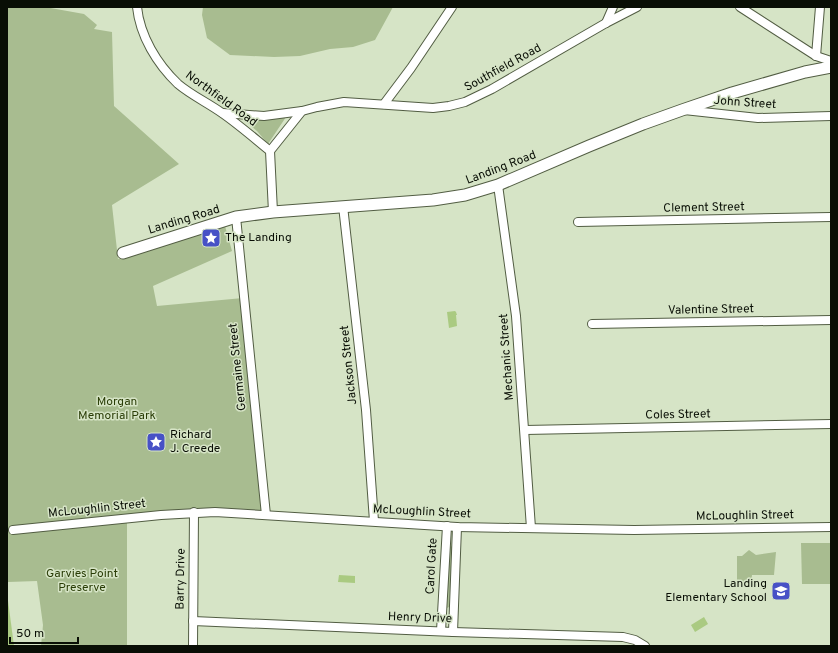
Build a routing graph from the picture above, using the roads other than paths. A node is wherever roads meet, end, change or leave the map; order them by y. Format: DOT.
graph roads {
  1 [pos="137,7"];
  2 [pos="452,7"];
  3 [pos="613,7"];
  4 [pos="637,7"];
  5 [pos="740,7"];
  6 [pos="820,7"];
  7 [pos="606,23"];
  8 [pos="816,56"];
  9 [pos="831,61"];
  10 [pos="831,67"];
  11 [pos="384,104"];
  12 [pos="682,110"];
  13 [pos="302,112"];
  14 [pos="223,114"];
  15 [pos="831,116"];
  16 [pos="270,151"];
  17 [pos="498,185"];
  18 [pos="343,206"];
  19 [pos="273,212"];
  20 [pos="236,217"];
  21 [pos="831,217"];
  22 [pos="578,222"];
  23 [pos="123,253"];
  24 [pos="831,320"];
  25 [pos="592,324"];
  26 [pos="831,424"];
  27 [pos="525,430"];
  28 [pos="194,512"];
  29 [pos="266,515"];
  30 [pos="374,521"];
  31 [pos="447,526"];
  32 [pos="457,527"];
  33 [pos="831,527"];
  34 [pos="531,528"];
  35 [pos="13,530"];
  36 [pos="193,621"];
  37 [pos="441,631"];
  38 [pos="453,632"];
  39 [pos="193,646"];
  40 [pos="645,646"];
  1 -- 14 [label="street, Northfield Road"];
  2 -- 11 [label="street"];
  3 -- 7 [label="street"];
  4 -- 7 [label="street, Southfield Road"];
  5 -- 8 [label="street"];
  6 -- 8 [label="street"];
  7 -- 11 [label="street, Southfield Road"];
  8 -- 9 [label="street"];
  10 -- 12 [label="street, Landing Road"];
  11 -- 13 [label="street, Southfield Road"];
  12 -- 15 [label="street, John Street"];
  12 -- 17 [label="street, Landing Road"];
  13 -- 14 [label="street, Southfield Road"];
  13 -- 16 [label="street"];
  14 -- 16 [label="street, Northfield Road"];
  16 -- 19 [label="street"];
  17 -- 18 [label="street, Landing Road"];
  17 -- 27 [label="street, Mechanic Street"];
  18 -- 19 [label="street, Landing Road"];
  18 -- 30 [label="street, Jackson Street"];
  19 -- 20 [label="street, Landing Road"];
  20 -- 23 [label="street, Landing Road"];
  20 -- 29 [label="street, Germaine Street"];
  21 -- 22 [label="street, Clement Street"];
  24 -- 25 [label="street, Valentine Street"];
  26 -- 27 [label="street, Coles Street"];
  27 -- 34 [label="street, Mechanic Street"];
  28 -- 29 [label="street, McLoughlin Street"];
  28 -- 35 [label="street, McLoughlin Street"];
  28 -- 36 [label="street, Barry Drive"];
  29 -- 30 [label="street, McLoughlin Street"];
  30 -- 31 [label="street, McLoughlin Street"];
  31 -- 32 [label="street, McLoughlin Street"];
  31 -- 37 [label="street, Carol Gate"];
  32 -- 34 [label="street, McLoughlin Street"];
  32 -- 38 [label="street, Carol Gate"];
  33 -- 34 [label="street, McLoughlin Street"];
  36 -- 37 [label="street, Henry Drive"];
  36 -- 39 [label="street, Barry Drive"];
  37 -- 38 [label="street, Henry Drive"];
  38 -- 40 [label="street, Henry Drive"];
}
